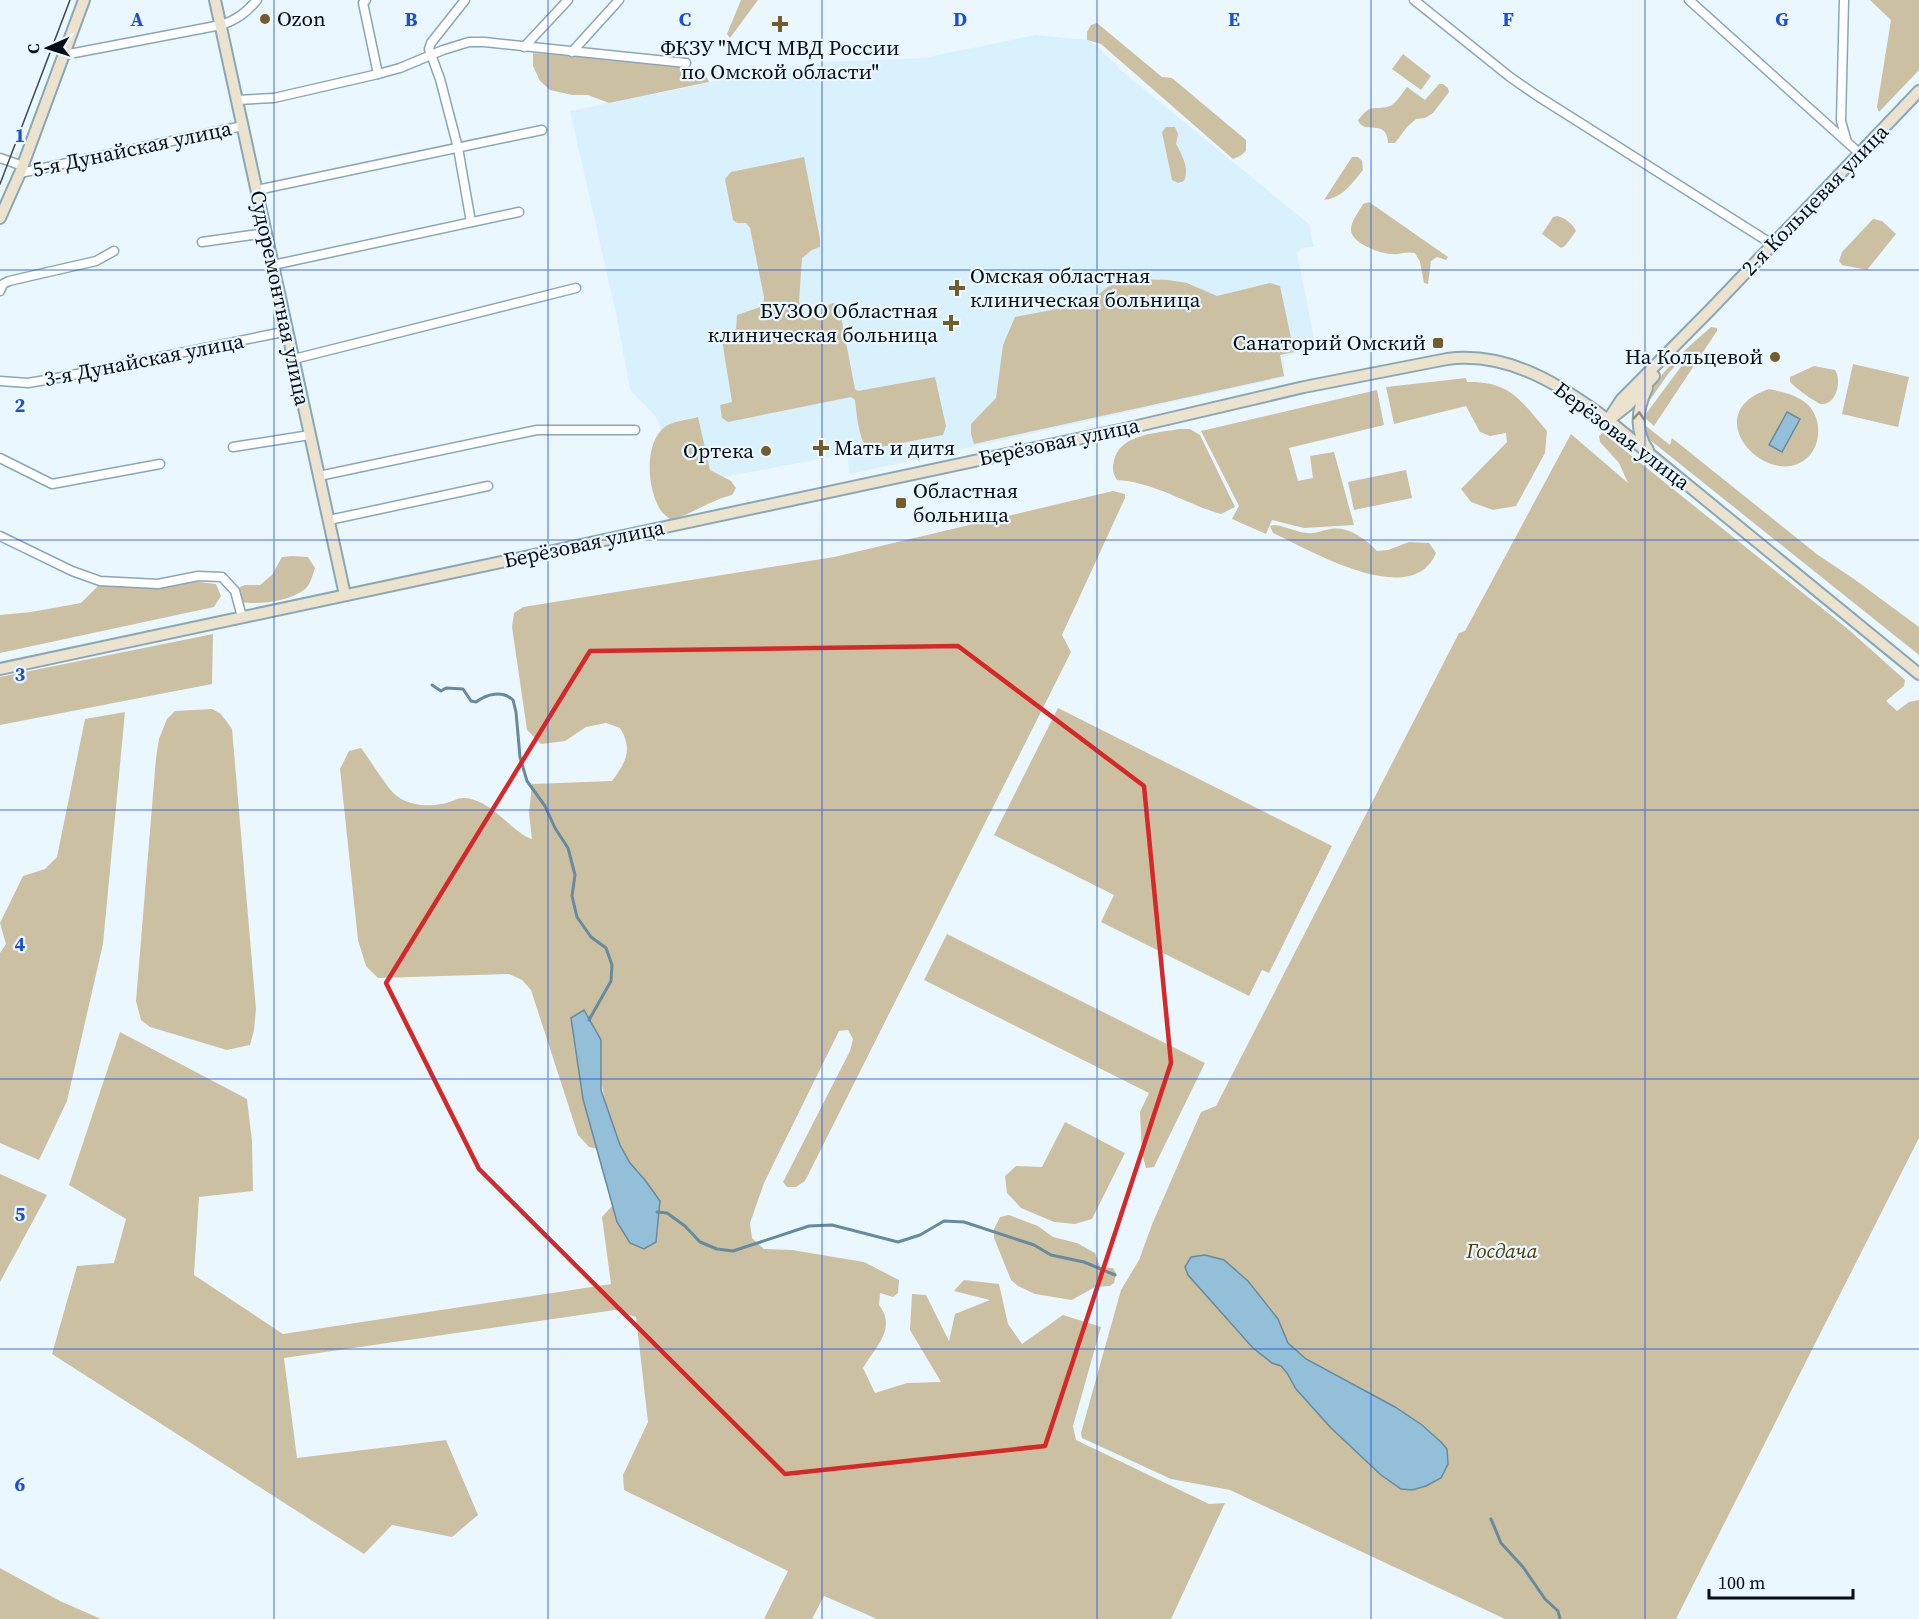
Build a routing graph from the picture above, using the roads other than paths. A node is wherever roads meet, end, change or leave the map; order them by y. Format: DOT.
graph roads {
  1 [pos="84,0"];
  2 [pos="215,0"];
  3 [pos="257,0"];
  4 [pos="366,0"];
  5 [pos="465,0"];
  6 [pos="568,0"];
  7 [pos="619,0"];
  8 [pos="1414,0"];
  9 [pos="1689,0"];
  10 [pos="1844,0"];
  11 [pos="221,25"];
  12 [pos="524,47"];
  13 [pos="572,52"];
  14 [pos="430,54"];
  15 [pos="64,55"];
  16 [pos="687,63"];
  17 [pos="378,75"];
  18 [pos="1919,90"];
  19 [pos="237,100"];
  20 [pos="243,126"];
  21 [pos="542,130"];
  22 [pos="1847,142"];
  23 [pos="458,148"];
  24 [pos="1858,152"];
  25 [pos="0,158"];
  26 [pos="22,170"];
  27 [pos="257,190"];
  28 [pos="519,212"];
  29 [pos="0,218"];
  30 [pos="471,222"];
  31 [pos="266,233"];
  32 [pos="202,242"];
  33 [pos="1772,244"];
  34 [pos="114,251"];
  35 [pos="273,265"];
  36 [pos="576,288"];
  37 [pos="0,291"];
  38 [pos="1711,309"];
  39 [pos="288,331"];
  40 [pos="294,359"];
  41 [pos="1653,377"];
  42 [pos="0,381"];
  43 [pos="1608,420"];
  44 [pos="635,430"];
  45 [pos="310,435"];
  46 [pos="233,447"];
  47 [pos="1652,455"];
  48 [pos="0,458"];
  49 [pos="160,464"];
  50 [pos="319,476"];
  51 [pos="488,486"];
  52 [pos="329,520"];
  53 [pos="0,536"];
  54 [pos="345,595"];
  55 [pos="242,617"];
  56 [pos="0,669"];
  57 [pos="1919,674"];
  1 -- 15 [label="main road"];
  2 -- 11 [label="main road, Судоремонтная улица"];
  3 -- 11 [label="street"];
  4 -- 17 [label="street"];
  5 -- 14 [label="street"];
  6 -- 12 [label="street"];
  7 -- 13 [label="street"];
  8 -- 33 [label="street"];
  9 -- 22 [label="street"];
  10 -- 22 [label="street"];
  11 -- 15 [label="street"];
  11 -- 19 [label="main road, Судоремонтная улица"];
  12 -- 13 [label="street"];
  12 -- 14 [label="street"];
  13 -- 16 [label="street"];
  14 -- 17 [label="street"];
  14 -- 23 [label="street"];
  15 -- 26 [label="main road"];
  17 -- 19 [label="street"];
  18 -- 24 [label="main road, 2-я Кольцевая улица"];
  19 -- 20 [label="main road, Судоремонтная улица"];
  20 -- 26 [label="street, 5-я Дунайская улица"];
  20 -- 27 [label="main road, Судоремонтная улица"];
  21 -- 23 [label="street"];
  22 -- 24 [label="street"];
  23 -- 27 [label="street"];
  23 -- 30 [label="street"];
  24 -- 33 [label="main road, 2-я Кольцевая улица"];
  25 -- 26 [label="street"];
  26 -- 29 [label="main road"];
  27 -- 31 [label="main road, Судоремонтная улица"];
  28 -- 30 [label="street"];
  30 -- 35 [label="street"];
  31 -- 32 [label="street"];
  31 -- 35 [label="main road, Судоремонтная улица"];
  33 -- 38 [label="main road, 2-я Кольцевая улица"];
  34 -- 37 [label="street"];
  35 -- 39 [label="main road, Судоремонтная улица"];
  36 -- 40 [label="street"];
  38 -- 41 [label="main road, 2-я Кольцевая улица"];
  38 -- 43 [label="main road, 2-я Кольцевая улица"];
  39 -- 40 [label="main road, Судоремонтная улица"];
  39 -- 42 [label="street, 3-я Дунайская улица"];
  40 -- 45 [label="main road, Судоремонтная улица"];
  41 -- 43 [label="main road, 2-я Кольцевая улица"];
  47 -- 41 [label="main road, one-way"];
  43 -- 47 [label="main road, Берёзовая улица"];
  43 -- 54 [label="main road, Берёзовая улица"];
  44 -- 50 [label="street"];
  45 -- 46 [label="street"];
  45 -- 50 [label="main road, Судоремонтная улица"];
  47 -- 57 [label="main road, Берёзовая улица"];
  48 -- 49 [label="street"];
  50 -- 52 [label="main road, Судоремонтная улица"];
  51 -- 52 [label="street"];
  52 -- 54 [label="main road, Судоремонтная улица"];
  53 -- 55 [label="street"];
  54 -- 55 [label="main road, Берёзовая улица"];
  55 -- 56 [label="main road, Берёзовая улица"];
}
